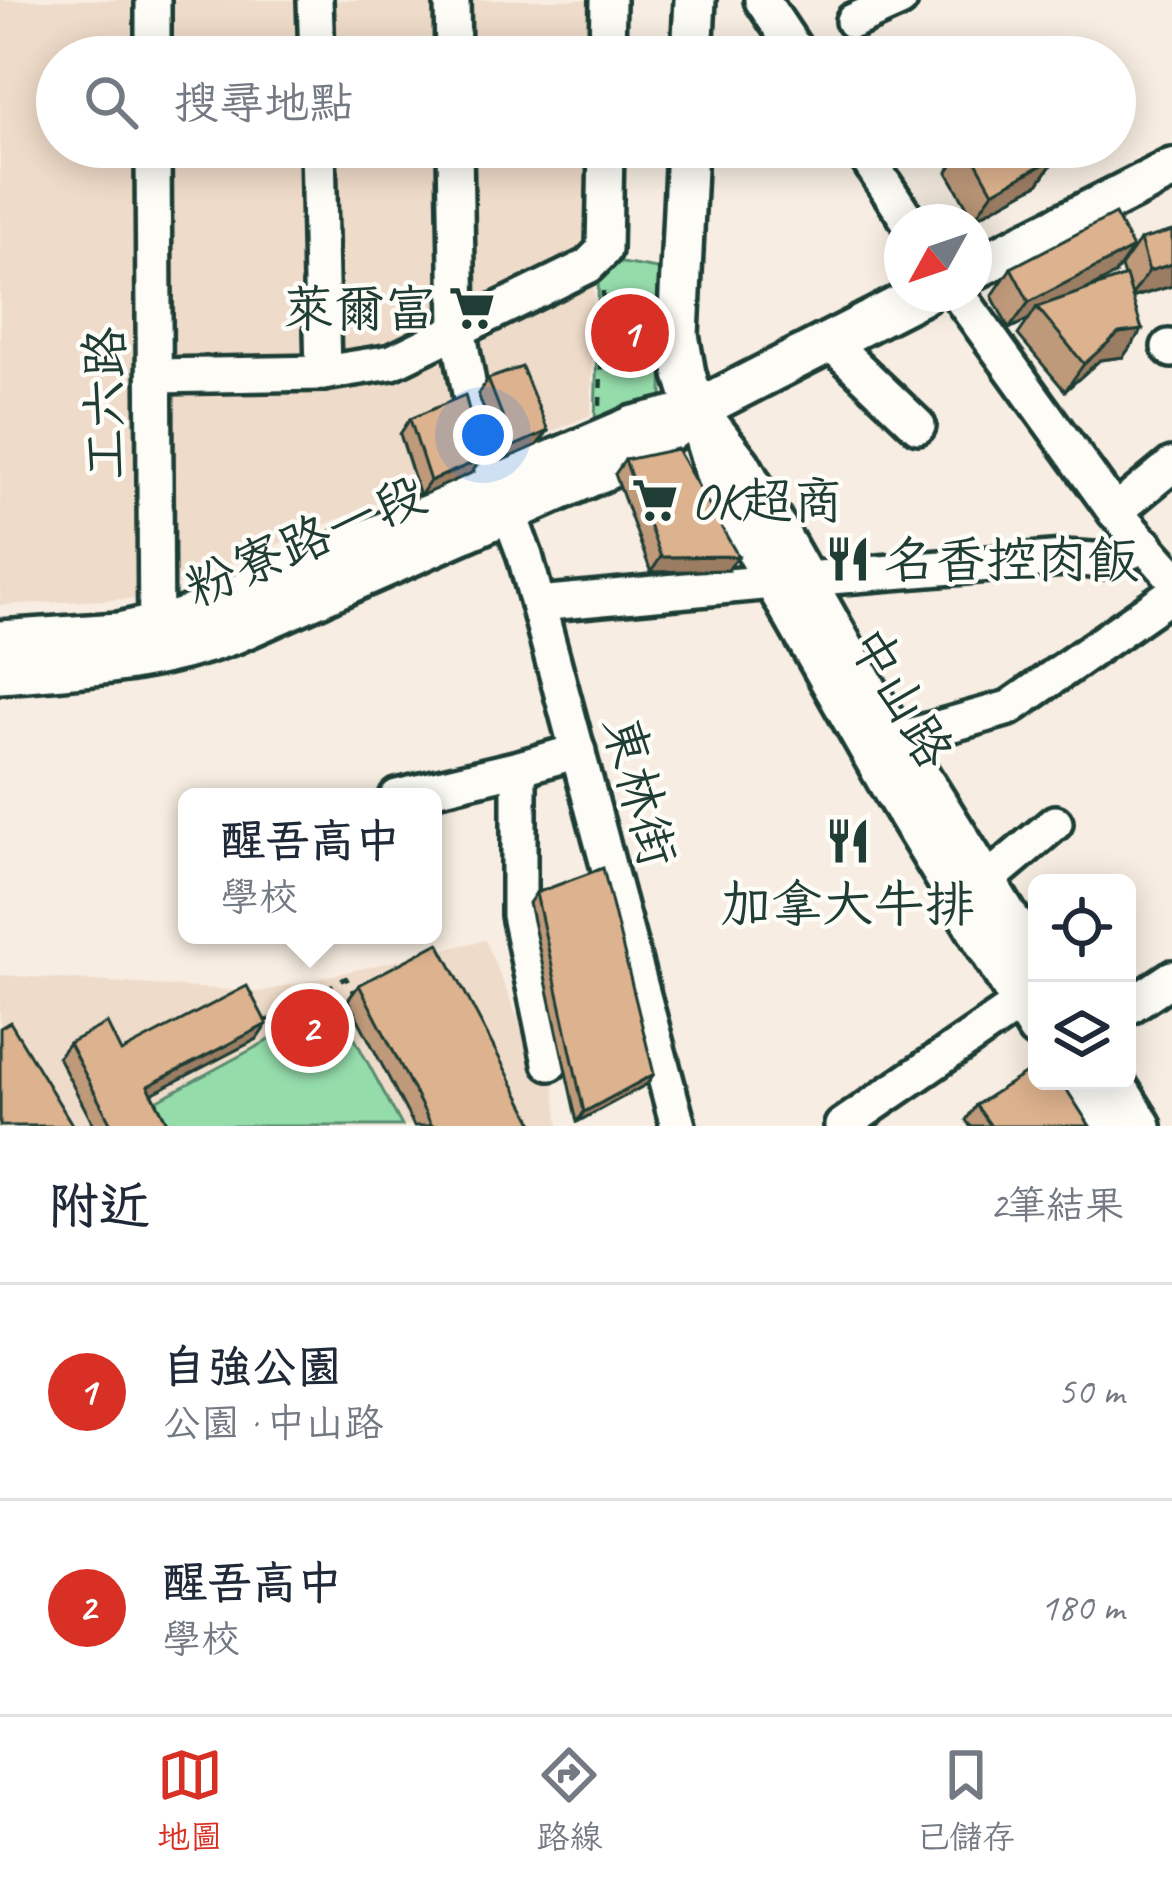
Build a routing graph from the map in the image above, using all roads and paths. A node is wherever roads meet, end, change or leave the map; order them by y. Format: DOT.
graph roads {
  1 [pos="153,0"];
  2 [pos="315,0"];
  3 [pos="452,0"];
  4 [pos="608,0"];
  5 [pos="694,0"];
  6 [pos="762,0"];
  7 [pos="900,0"];
  8 [pos="853,21"];
  9 [pos="153,36"];
  10 [pos="316,36"];
  11 [pos="453,36"];
  12 [pos="608,36"];
  13 [pos="693,36"];
  14 [pos="786,36"];
  15 [pos="153,168"];
  16 [pos="318,168"];
  17 [pos="455,168"];
  18 [pos="606,168"];
  19 [pos="686,168"];
  20 [pos="874,168"];
  21 [pos="1172,169"];
  22 [pos="897,204"];
  23 [pos="604,250"];
  24 [pos="992,259"];
  25 [pos="887,312"];
  26 [pos="971,312"];
  27 [pos="458,329"];
  28 [pos="830,341"];
  29 [pos="323,373"];
  30 [pos="154,376"];
  31 [pos="696,410"];
  32 [pos="918,426"];
  33 [pos="598,442"];
  34 [pos="1172,465"];
  35 [pos="502,498"];
  36 [pos="1115,512"];
  37 [pos="1146,545"];
  38 [pos="1172,576"];
  39 [pos="789,580"];
  40 [pos="1172,594"];
  41 [pos="538,604"];
  42 [pos="0,641"];
  43 [pos="156,642"];
  44 [pos="0,673"];
  45 [pos="896,740"];
  46 [pos="578,751"];
  47 [pos="519,767"];
  48 [pos="434,788"];
  49 [pos="1055,823"];
  50 [pos="986,882"];
  51 [pos="1028,950"];
  52 [pos="1172,978"];
  53 [pos="356,996"];
  54 [pos="1136,1002"];
  55 [pos="1028,1013"];
  56 [pos="1028,1016"];
  57 [pos="251,1028"];
  58 [pos="550,1063"];
  59 [pos="1077,1090"];
  60 [pos="1118,1090"];
  61 [pos="678,1126"];
  62 [pos="842,1126"];
  63 [pos="1100,1126"];
  64 [pos="1141,1126"];
  1 -- 9 [label="street"];
  2 -- 10 [label="street"];
  3 -- 11 [label="street"];
  4 -- 12 [label="street"];
  5 -- 13 [label="main road"];
  6 -- 14 [label="street"];
  7 -- 8 [label="street"];
  15 -- 30 [label="street, 工六路"];
  16 -- 29 [label="street"];
  17 -- 27 [label="street, 東林街"];
  18 -- 23 [label="street"];
  19 -- 31 [label="main road, 中山路"];
  20 -- 22 [label="street"];
  21 -- 24 [label="main road"];
  23 -- 27 [label="street"];
  23 -- 33 [label="path"];
  25 -- 28 [label="main road, 粉寮路一段"];
  26 -- 36 [label="street"];
  27 -- 29 [label="street"];
  27 -- 35 [label="street, 東林街"];
  28 -- 31 [label="main road, 粉寮路一段"];
  28 -- 32 [label="street"];
  29 -- 30 [label="street"];
  30 -- 43 [label="street, 工六路"];
  31 -- 33 [label="main road, 粉寮路一段"];
  31 -- 35 [label="main road, 粉寮路一段"];
  31 -- 39 [label="main road, 中山路"];
  33 -- 35 [label="main road, 粉寮路一段"];
  34 -- 36 [label="street"];
  35 -- 41 [label="street, 東林街"];
  35 -- 43 [label="main road, 粉寮路一段"];
  36 -- 37 [label="street"];
  37 -- 38 [label="street"];
  37 -- 39 [label="street"];
  39 -- 41 [label="street"];
  39 -- 45 [label="main road, 中山路"];
  39 -- 55 [label="main road, 中山路"];
  40 -- 45 [label="street"];
  41 -- 46 [label="street, 東林街"];
  42 -- 43 [label="main road, 粉寮路一段"];
  43 -- 44 [label="main road, 粉寮路一段"];
  45 -- 50 [label="main road, 中山路"];
  46 -- 47 [label="street"];
  46 -- 61 [label="street, 東林街"];
  47 -- 48 [label="street"];
  47 -- 58 [label="street"];
  49 -- 50 [label="street"];
  50 -- 51 [label="main road, 中山路"];
  52 -- 54 [label="street"];
  53 -- 57 [label="path"];
  56 -- 62 [label="street"];
  59 -- 63 [label="main road"];
  60 -- 64 [label="main road"];
}
